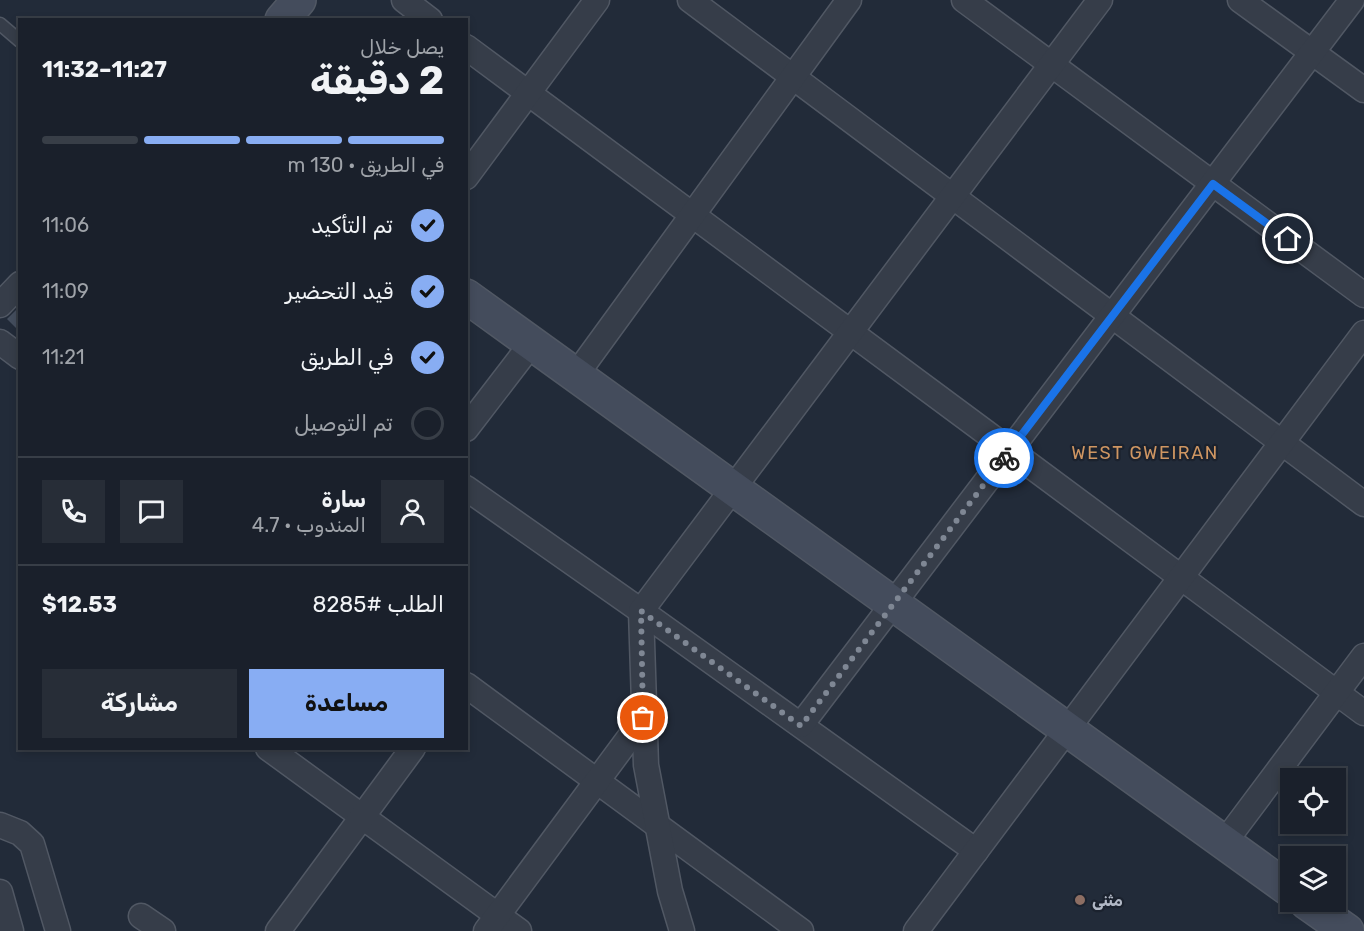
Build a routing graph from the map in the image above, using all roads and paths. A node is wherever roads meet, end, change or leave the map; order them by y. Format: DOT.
graph roads {
  1 [pos="299,0"];
  2 [pos="404,0"];
  3 [pos="597,0"];
  4 [pos="690,0"];
  5 [pos="849,0"];
  6 [pos="964,0"];
  7 [pos="1100,0"];
  8 [pos="1240,0"];
  9 [pos="1352,0"];
  10 [pos="284,18"];
  11 [pos="427,18"];
  12 [pos="0,24"];
  13 [pos="18,39"];
  14 [pos="468,48"];
  15 [pos="1312,52"];
  16 [pos="1052,65"];
  17 [pos="793,77"];
  18 [pos="1364,90"];
  19 [pos="529,93"];
  20 [pos="468,174"];
  21 [pos="1213,184"];
  22 [pos="953,196"];
  23 [pos="693,215"];
  24 [pos="18,286"];
  25 [pos="1364,295"];
  26 [pos="468,297"];
  27 [pos="0,305"];
  28 [pos="1112,316"];
  29 [pos="851,332"];
  30 [pos="1364,333"];
  31 [pos="0,342"];
  32 [pos="532,344"];
  33 [pos="18,356"];
  34 [pos="576,375"];
  35 [pos="468,426"];
  36 [pos="1281,443"];
  37 [pos="1010,450"];
  38 [pos="733,488"];
  39 [pos="468,490"];
  40 [pos="1364,504"];
  41 [pos="1181,576"];
  42 [pos="894,604"];
  43 [pos="641,611"];
  44 [pos="1364,657"];
  45 [pos="468,686"];
  46 [pos="1337,693"];
  47 [pos="1364,712"];
  48 [pos="643,718"];
  49 [pos="801,726"];
  50 [pos="1067,728"];
  51 [pos="271,750"];
  52 [pos="412,750"];
  53 [pos="597,781"];
  54 [pos="362,817"];
  55 [pos="0,825"];
  56 [pos="658,826"];
  57 [pos="1224,843"];
  58 [pos="976,851"];
  59 [pos="1280,883"];
  60 [pos="0,892"];
  61 [pos="1320,912"];
  62 [pos="141,916"];
  63 [pos="492,923"];
  64 [pos="11,931"];
  65 [pos="58,931"];
  66 [pos="163,931"];
  67 [pos="278,931"];
  68 [pos="519,931"];
  69 [pos="682,931"];
  70 [pos="801,931"];
  71 [pos="916,931"];
  72 [pos="1347,931"];
  1 -- 10 [label="street"];
  2 -- 11 [label="street"];
  3 -- 19 [label="street"];
  4 -- 17 [label="street"];
  5 -- 17 [label="street"];
  6 -- 16 [label="street"];
  7 -- 16 [label="street"];
  8 -- 15 [label="street"];
  9 -- 15 [label="street"];
  12 -- 13 [label="lane"];
  14 -- 19 [label="street"];
  15 -- 18 [label="street"];
  15 -- 21 [label="street"];
  16 -- 21 [label="street"];
  16 -- 22 [label="street"];
  17 -- 22 [label="street"];
  17 -- 23 [label="street"];
  19 -- 20 [label="street"];
  19 -- 23 [label="street"];
  21 -- 25 [label="street"];
  21 -- 28 [label="street"];
  22 -- 28 [label="street"];
  22 -- 29 [label="street"];
  23 -- 29 [label="street"];
  23 -- 34 [label="street"];
  24 -- 27 [label="street"];
  26 -- 32 [label="street"];
  28 -- 36 [label="street"];
  28 -- 37 [label="street"];
  29 -- 37 [label="street"];
  29 -- 38 [label="street"];
  30 -- 36 [label="street"];
  31 -- 33 [label="street"];
  32 -- 34 [label="street"];
  32 -- 35 [label="street"];
  34 -- 38 [label="street"];
  36 -- 40 [label="street"];
  36 -- 41 [label="street"];
  37 -- 41 [label="street"];
  37 -- 42 [label="street"];
  38 -- 42 [label="street"];
  38 -- 43 [label="street"];
  39 -- 43 [label="street"];
  41 -- 46 [label="street"];
  41 -- 50 [label="street"];
  42 -- 49 [label="street"];
  42 -- 50 [label="street"];
  43 -- 48 [label="street"];
  43 -- 49 [label="street"];
  44 -- 46 [label="street"];
  45 -- 53 [label="street"];
  46 -- 47 [label="street"];
  46 -- 57 [label="street"];
  48 -- 53 [label="street"];
  48 -- 56 [label="street"];
  49 -- 58 [label="street"];
  50 -- 57 [label="street"];
  50 -- 58 [label="street"];
  51 -- 54 [label="street"];
  52 -- 54 [label="street"];
  53 -- 56 [label="street"];
  53 -- 63 [label="street"];
  54 -- 63 [label="street"];
  54 -- 67 [label="street"];
  55 -- 65 [label="street"];
  56 -- 69 [label="street"];
  56 -- 70 [label="street"];
  57 -- 59 [label="street"];
  58 -- 71 [label="street"];
  60 -- 64 [label="street"];
  61 -- 72 [label="street"];
  62 -- 66 [label="street"];
  63 -- 68 [label="street"];
}
